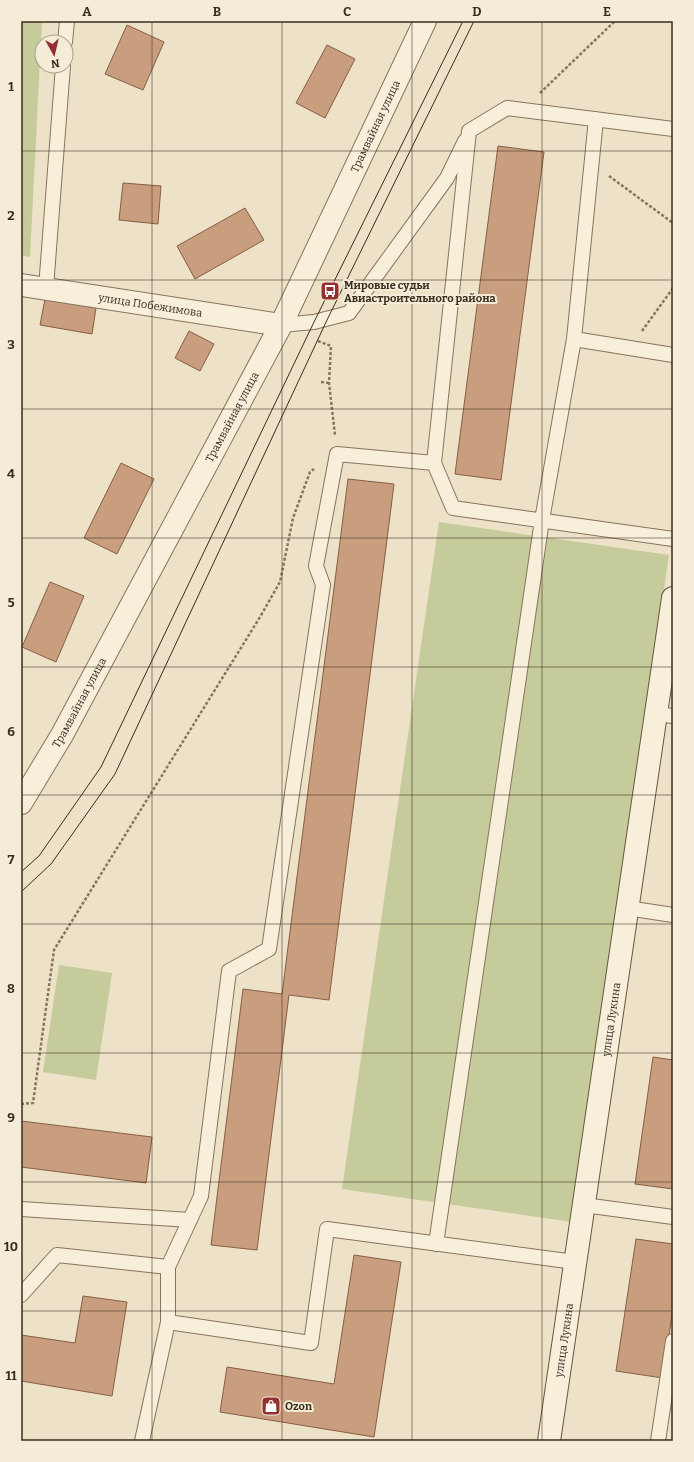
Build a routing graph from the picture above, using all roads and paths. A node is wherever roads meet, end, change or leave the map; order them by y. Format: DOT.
graph roads {
  1 [pos="67,21"];
  2 [pos="426,21"];
  3 [pos="615,21"];
  4 [pos="66,34"];
  5 [pos="62,74"];
  6 [pos="522,110"];
  7 [pos="596,119"];
  8 [pos="673,129"];
  9 [pos="469,131"];
  10 [pos="591,163"];
  11 [pos="673,224"];
  12 [pos="21,285"];
  13 [pos="46,288"];
  14 [pos="673,288"];
  15 [pos="281,325"];
  16 [pos="312,339"];
  17 [pos="574,339"];
  18 [pos="630,348"];
  19 [pos="673,355"];
  20 [pos="321,382"];
  21 [pos="329,383"];
  22 [pos="337,454"];
  23 [pos="434,463"];
  24 [pos="542,520"];
  25 [pos="673,539"];
  26 [pos="673,598"];
  27 [pos="664,715"];
  28 [pos="21,803"];
  29 [pos="627,908"];
  30 [pos="673,915"];
  31 [pos="21,1104"];
  32 [pos="584,1205"];
  33 [pos="21,1209"];
  34 [pos="673,1217"];
  35 [pos="190,1220"];
  36 [pos="436,1244"];
  37 [pos="575,1262"];
  38 [pos="168,1267"];
  39 [pos="21,1295"];
  40 [pos="168,1322"];
  41 [pos="673,1341"];
  42 [pos="142,1441"];
  43 [pos="549,1441"];
  44 [pos="658,1441"];
  1 -- 4 [label="lane"];
  2 -- 15 [label="street, Трамвайная улица"];
  3 -- 6 [label="path"];
  5 -- 13 [label="lane"];
  6 -- 7 [label="lane"];
  6 -- 9 [label="lane"];
  7 -- 8 [label="lane"];
  7 -- 10 [label="lane"];
  9 -- 15 [label="lane"];
  9 -- 23 [label="lane"];
  10 -- 11 [label="path"];
  10 -- 17 [label="lane"];
  12 -- 13 [label="street, улица Побежимова"];
  13 -- 15 [label="street, улица Побежимова"];
  14 -- 18 [label="path"];
  15 -- 28 [label="street, Трамвайная улица"];
  16 -- 21 [label="path"];
  17 -- 18 [label="lane"];
  17 -- 24 [label="lane"];
  18 -- 19 [label="lane"];
  20 -- 21 [label="path"];
  21 -- 22 [label="path"];
  22 -- 23 [label="lane"];
  22 -- 31 [label="path"];
  22 -- 35 [label="lane"];
  23 -- 24 [label="lane"];
  24 -- 25 [label="lane"];
  24 -- 36 [label="lane"];
  26 -- 27 [label="street, улица Лукина"];
  27 -- 29 [label="street, улица Лукина"];
  29 -- 30 [label="lane"];
  29 -- 32 [label="street, улица Лукина"];
  32 -- 34 [label="lane"];
  32 -- 37 [label="street, улица Лукина"];
  33 -- 35 [label="lane"];
  35 -- 38 [label="lane"];
  36 -- 37 [label="lane"];
  36 -- 40 [label="lane"];
  37 -- 43 [label="street, улица Лукина"];
  38 -- 39 [label="lane"];
  38 -- 40 [label="lane"];
  40 -- 42 [label="lane"];
  41 -- 44 [label="lane"];
}
